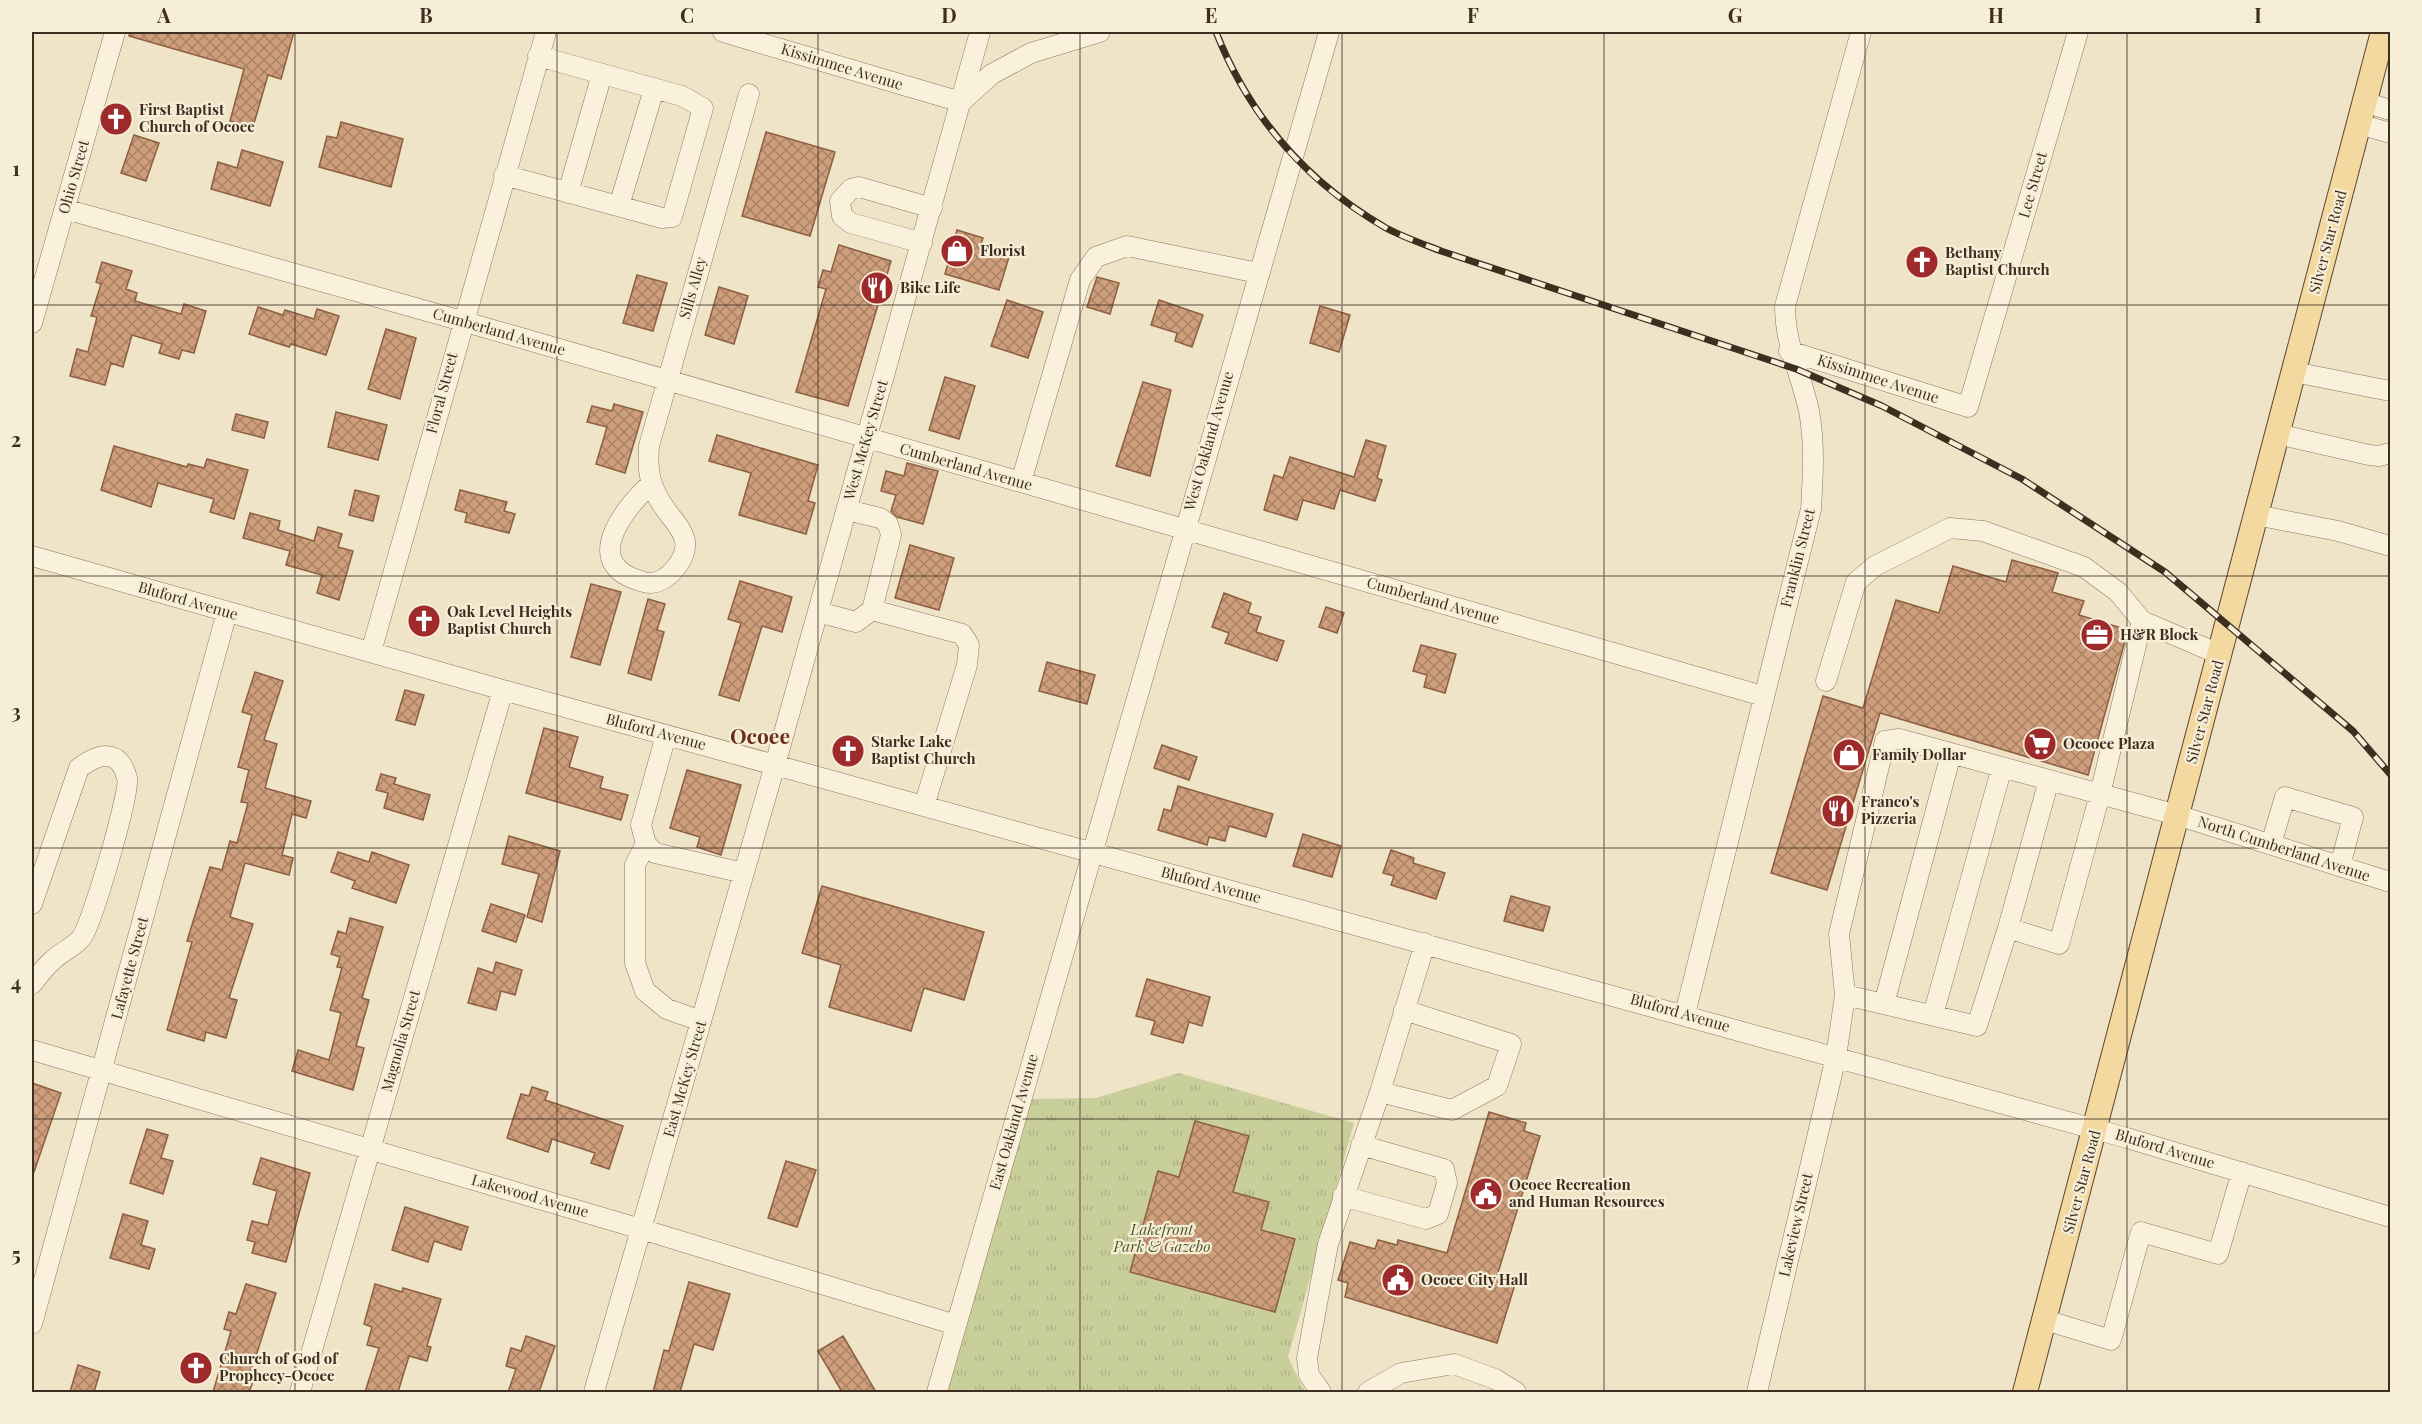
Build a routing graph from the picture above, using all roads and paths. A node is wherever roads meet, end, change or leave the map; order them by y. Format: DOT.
graph roads {
  1 [pos="115,32"];
  2 [pos="546,32"];
  3 [pos="723,32"];
  4 [pos="981,32"];
  5 [pos="1100,32"];
  6 [pos="1329,32"];
  7 [pos="1861,32"];
  8 [pos="2078,32"];
  9 [pos="2383,32"];
  10 [pos="538,56"];
  11 [pos="602,74"];
  12 [pos="654,89"];
  13 [pos="749,94"];
  14 [pos="959,109"];
  15 [pos="2391,110"];
  16 [pos="2361,113"];
  17 [pos="2391,133"];
  18 [pos="504,175"];
  19 [pos="568,193"];
  20 [pos="619,206"];
  21 [pos="932,208"];
  22 [pos="65,209"];
  23 [pos="922,243"];
  24 [pos="1258,273"];
  25 [pos="462,321"];
  26 [pos="32,323"];
  27 [pos="1789,351"];
  28 [pos="2294,372"];
  29 [pos="667,380"];
  30 [pos="2391,391"];
  31 [pos="1968,407"];
  32 [pos="2277,434"];
  33 [pos="867,439"];
  34 [pos="2391,453"];
  35 [pos="1021,482"];
  36 [pos="652,483"];
  37 [pos="847,510"];
  38 [pos="2256,515"];
  39 [pos="1184,528"];
  40 [pos="2391,546"];
  41 [pos="32,556"];
  42 [pos="872,610"];
  43 [pos="227,612"];
  44 [pos="818,612"];
  45 [pos="2142,621"];
  46 [pos="371,652"];
  47 [pos="2221,655"];
  48 [pos="1826,681"];
  49 [pos="503,690"];
  50 [pos="1763,696"];
  51 [pos="666,735"];
  52 [pos="1951,753"];
  53 [pos="775,765"];
  54 [pos="2002,767"];
  55 [pos="2049,780"];
  56 [pos="2100,794"];
  57 [pos="924,806"];
  58 [pos="2177,815"];
  59 [pos="646,844"];
  60 [pos="2271,844"];
  61 [pos="1092,852"];
  62 [pos="2340,866"];
  63 [pos="744,873"];
  64 [pos="2391,882"];
  65 [pos="32,904"];
  66 [pos="2008,928"];
  67 [pos="1425,943"];
  68 [pos="32,984"];
  69 [pos="1845,995"];
  70 [pos="1884,1004"];
  71 [pos="1404,1011"];
  72 [pos="1685,1014"];
  73 [pos="1933,1015"];
  74 [pos="701,1021"];
  75 [pos="32,1050"];
  76 [pos="1836,1057"];
  77 [pos="103,1070"];
  78 [pos="1380,1092"];
  79 [pos="2096,1129"];
  80 [pos="1362,1145"];
  81 [pos="370,1149"];
  82 [pos="2242,1172"];
  83 [pos="1343,1196"];
  84 [pos="2391,1216"];
  85 [pos="641,1229"];
  86 [pos="2045,1320"];
  87 [pos="32,1324"];
  88 [pos="956,1325"];
  89 [pos="300,1392"];
  90 [pos="594,1392"];
  91 [pos="937,1392"];
  92 [pos="1321,1392"];
  93 [pos="1368,1392"];
  94 [pos="1516,1392"];
  95 [pos="1757,1392"];
  96 [pos="2025,1392"];
  1 -- 22 [label="street, Ohio Street"];
  2 -- 10 [label="street, Floral Street"];
  3 -- 14 [label="street, Kissimmee Avenue"];
  4 -- 14 [label="street, West McKey Street"];
  5 -- 14 [label="street"];
  6 -- 24 [label="street, West Oakland Avenue"];
  7 -- 27 [label="street, Franklin Street"];
  8 -- 31 [label="street, Lee Street"];
  9 -- 16 [label="main road, Silver Star Road"];
  10 -- 11 [label="street"];
  10 -- 18 [label="street, Floral Street"];
  11 -- 12 [label="street"];
  11 -- 19 [label="street"];
  12 -- 20 [label="street"];
  12 -- 20 [label="street"];
  13 -- 29 [label="street, Sills Alley"];
  14 -- 21 [label="street, West McKey Street"];
  15 -- 16 [label="street"];
  16 -- 17 [label="street"];
  16 -- 28 [label="main road, Silver Star Road"];
  18 -- 19 [label="street"];
  18 -- 25 [label="street, Floral Street"];
  19 -- 20 [label="street"];
  21 -- 23 [label="street, West McKey Street"];
  21 -- 23 [label="street"];
  22 -- 25 [label="street, Cumberland Avenue"];
  22 -- 26 [label="street, Ohio Street"];
  23 -- 33 [label="street, West McKey Street"];
  24 -- 35 [label="street"];
  24 -- 39 [label="street, West Oakland Avenue"];
  25 -- 29 [label="street, Cumberland Avenue"];
  25 -- 46 [label="street, Floral Street"];
  27 -- 31 [label="street, Kissimmee Avenue"];
  27 -- 50 [label="street, Franklin Street"];
  28 -- 30 [label="street"];
  28 -- 32 [label="main road, Silver Star Road"];
  29 -- 33 [label="street, Cumberland Avenue"];
  29 -- 36 [label="street, Sills Alley"];
  32 -- 34 [label="street"];
  32 -- 38 [label="main road, Silver Star Road"];
  33 -- 35 [label="street, Cumberland Avenue"];
  33 -- 37 [label="street, West McKey Street"];
  35 -- 39 [label="street, Cumberland Avenue"];
  36 -- 36 [label="street, Sills Alley"];
  37 -- 42 [label="street"];
  37 -- 44 [label="street, West McKey Street"];
  38 -- 40 [label="street"];
  38 -- 47 [label="main road, Silver Star Road"];
  39 -- 50 [label="street, Cumberland Avenue"];
  39 -- 61 [label="street, West Oakland Avenue"];
  41 -- 43 [label="street, Bluford Avenue"];
  42 -- 44 [label="street"];
  42 -- 57 [label="street"];
  43 -- 46 [label="street, Bluford Avenue"];
  43 -- 77 [label="street, Lafayette Street"];
  44 -- 53 [label="street, West McKey Street"];
  45 -- 47 [label="street"];
  45 -- 48 [label="street"];
  45 -- 56 [label="street"];
  46 -- 49 [label="street, Bluford Avenue"];
  47 -- 58 [label="main road, Silver Star Road"];
  49 -- 51 [label="street, Bluford Avenue"];
  49 -- 81 [label="street, Magnolia Street"];
  50 -- 72 [label="street, Franklin Street"];
  51 -- 53 [label="street, Bluford Avenue"];
  51 -- 59 [label="street"];
  52 -- 54 [label="street, North Cumberland Avenue"];
  52 -- 69 [label="street, Lakeview Street"];
  52 -- 70 [label="street"];
  53 -- 57 [label="street, Bluford Avenue"];
  53 -- 63 [label="street, East McKey Street"];
  54 -- 55 [label="street, North Cumberland Avenue"];
  54 -- 73 [label="street"];
  55 -- 56 [label="street, North Cumberland Avenue"];
  55 -- 66 [label="street"];
  56 -- 58 [label="street, North Cumberland Avenue"];
  56 -- 66 [label="street"];
  57 -- 61 [label="street, Bluford Avenue"];
  58 -- 60 [label="street, North Cumberland Avenue"];
  58 -- 79 [label="main road, Silver Star Road"];
  59 -- 63 [label="street"];
  59 -- 74 [label="street"];
  60 -- 62 [label="street, North Cumberland Avenue"];
  60 -- 62 [label="street"];
  61 -- 67 [label="street, Bluford Avenue"];
  61 -- 88 [label="street, East Oakland Avenue"];
  62 -- 64 [label="street, North Cumberland Avenue"];
  63 -- 74 [label="street, East McKey Street"];
  65 -- 68 [label="street"];
  66 -- 73 [label="street"];
  67 -- 71 [label="street"];
  67 -- 72 [label="street, Bluford Avenue"];
  69 -- 70 [label="street"];
  69 -- 76 [label="street, Lakeview Street"];
  70 -- 73 [label="street"];
  71 -- 78 [label="street"];
  71 -- 78 [label="street"];
  72 -- 76 [label="street, Bluford Avenue"];
  74 -- 85 [label="street, East McKey Street"];
  75 -- 77 [label="street, Lakewood Avenue"];
  76 -- 79 [label="street, Bluford Avenue"];
  76 -- 95 [label="street, Lakeview Street"];
  77 -- 81 [label="street, Lakewood Avenue"];
  77 -- 87 [label="street, Lafayette Street"];
  78 -- 80 [label="street"];
  79 -- 82 [label="street, Bluford Avenue"];
  79 -- 86 [label="main road, Silver Star Road"];
  80 -- 83 [label="street"];
  80 -- 83 [label="street"];
  81 -- 85 [label="street, Lakewood Avenue"];
  81 -- 89 [label="street, Magnolia Street"];
  82 -- 84 [label="street, Bluford Avenue"];
  82 -- 86 [label="street"];
  83 -- 92 [label="street"];
  85 -- 88 [label="street, Lakewood Avenue"];
  85 -- 90 [label="street, East McKey Street"];
  86 -- 96 [label="main road, Silver Star Road"];
  88 -- 91 [label="street, East Oakland Avenue"];
  93 -- 94 [label="street"];
}
